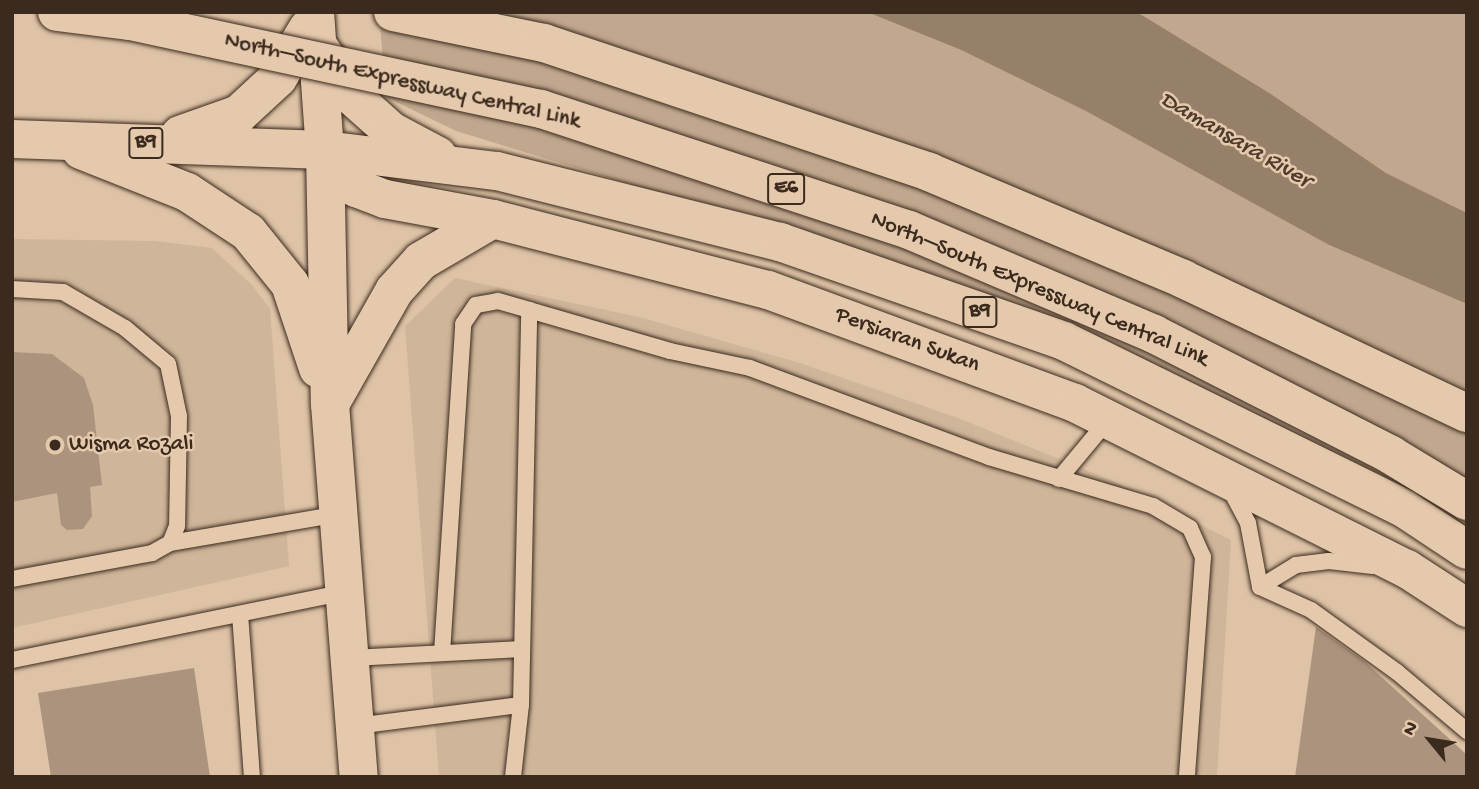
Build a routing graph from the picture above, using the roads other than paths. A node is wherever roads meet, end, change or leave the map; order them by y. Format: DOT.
graph roads {
  1 [pos="57,12"];
  2 [pos="393,12"];
  3 [pos="316,24"];
  4 [pos="12,139"];
  5 [pos="57,140"];
  6 [pos="141,143"];
  7 [pos="325,150"];
  8 [pos="458,166"];
  9 [pos="493,219"];
  10 [pos="12,289"];
  11 [pos="529,310"];
  12 [pos="330,404"];
  13 [pos="1467,413"];
  14 [pos="1108,420"];
  15 [pos="1212,472"];
  16 [pos="1059,479"];
  17 [pos="1467,501"];
  18 [pos="340,514"];
  19 [pos="170,543"];
  20 [pos="1467,550"];
  21 [pos="1407,569"];
  22 [pos="12,579"];
  23 [pos="1260,587"];
  24 [pos="347,592"];
  25 [pos="1467,608"];
  26 [pos="240,614"];
  27 [pos="522,649"];
  28 [pos="442,653"];
  29 [pos="352,658"];
  30 [pos="12,660"];
  31 [pos="521,705"];
  32 [pos="356,726"];
  33 [pos="1467,731"];
  34 [pos="252,777"];
  35 [pos="359,777"];
  36 [pos="513,777"];
  37 [pos="1187,777"];
  1 -- 17 [label="main road, North–South Expressway Central Link / E6, bridge"];
  2 -- 13 [label="main road"];
  3 -- 6 [label="main road"];
  3 -- 7 [label="main road"];
  3 -- 8 [label="main road"];
  4 -- 5 [label="main road, B9"];
  5 -- 6 [label="main road, B9"];
  5 -- 12 [label="main road"];
  6 -- 7 [label="main road, B9"];
  7 -- 8 [label="main road, B9"];
  7 -- 9 [label="main road, Persiaran Sukan / B9"];
  7 -- 12 [label="main road"];
  8 -- 20 [label="main road, B9"];
  9 -- 12 [label="main road"];
  9 -- 14 [label="main road, Persiaran Sukan / B9"];
  10 -- 19 [label="lane"];
  11 -- 16 [label="lane"];
  11 -- 27 [label="lane"];
  11 -- 28 [label="lane"];
  12 -- 18 [label="main road"];
  14 -- 15 [label="main road, Persiaran Sukan / B9"];
  14 -- 16 [label="lane"];
  15 -- 21 [label="main road, Persiaran Sukan / B9"];
  15 -- 23 [label="lane"];
  16 -- 37 [label="lane"];
  18 -- 19 [label="lane"];
  18 -- 24 [label="main road"];
  19 -- 22 [label="lane"];
  21 -- 23 [label="lane"];
  21 -- 25 [label="main road, Persiaran Sukan / B9"];
  23 -- 33 [label="lane"];
  24 -- 26 [label="lane"];
  24 -- 29 [label="main road"];
  26 -- 30 [label="lane"];
  26 -- 34 [label="lane"];
  27 -- 28 [label="lane"];
  27 -- 31 [label="lane"];
  28 -- 29 [label="lane"];
  29 -- 32 [label="main road"];
  31 -- 32 [label="lane"];
  31 -- 36 [label="lane"];
  32 -- 35 [label="main road"];
}
